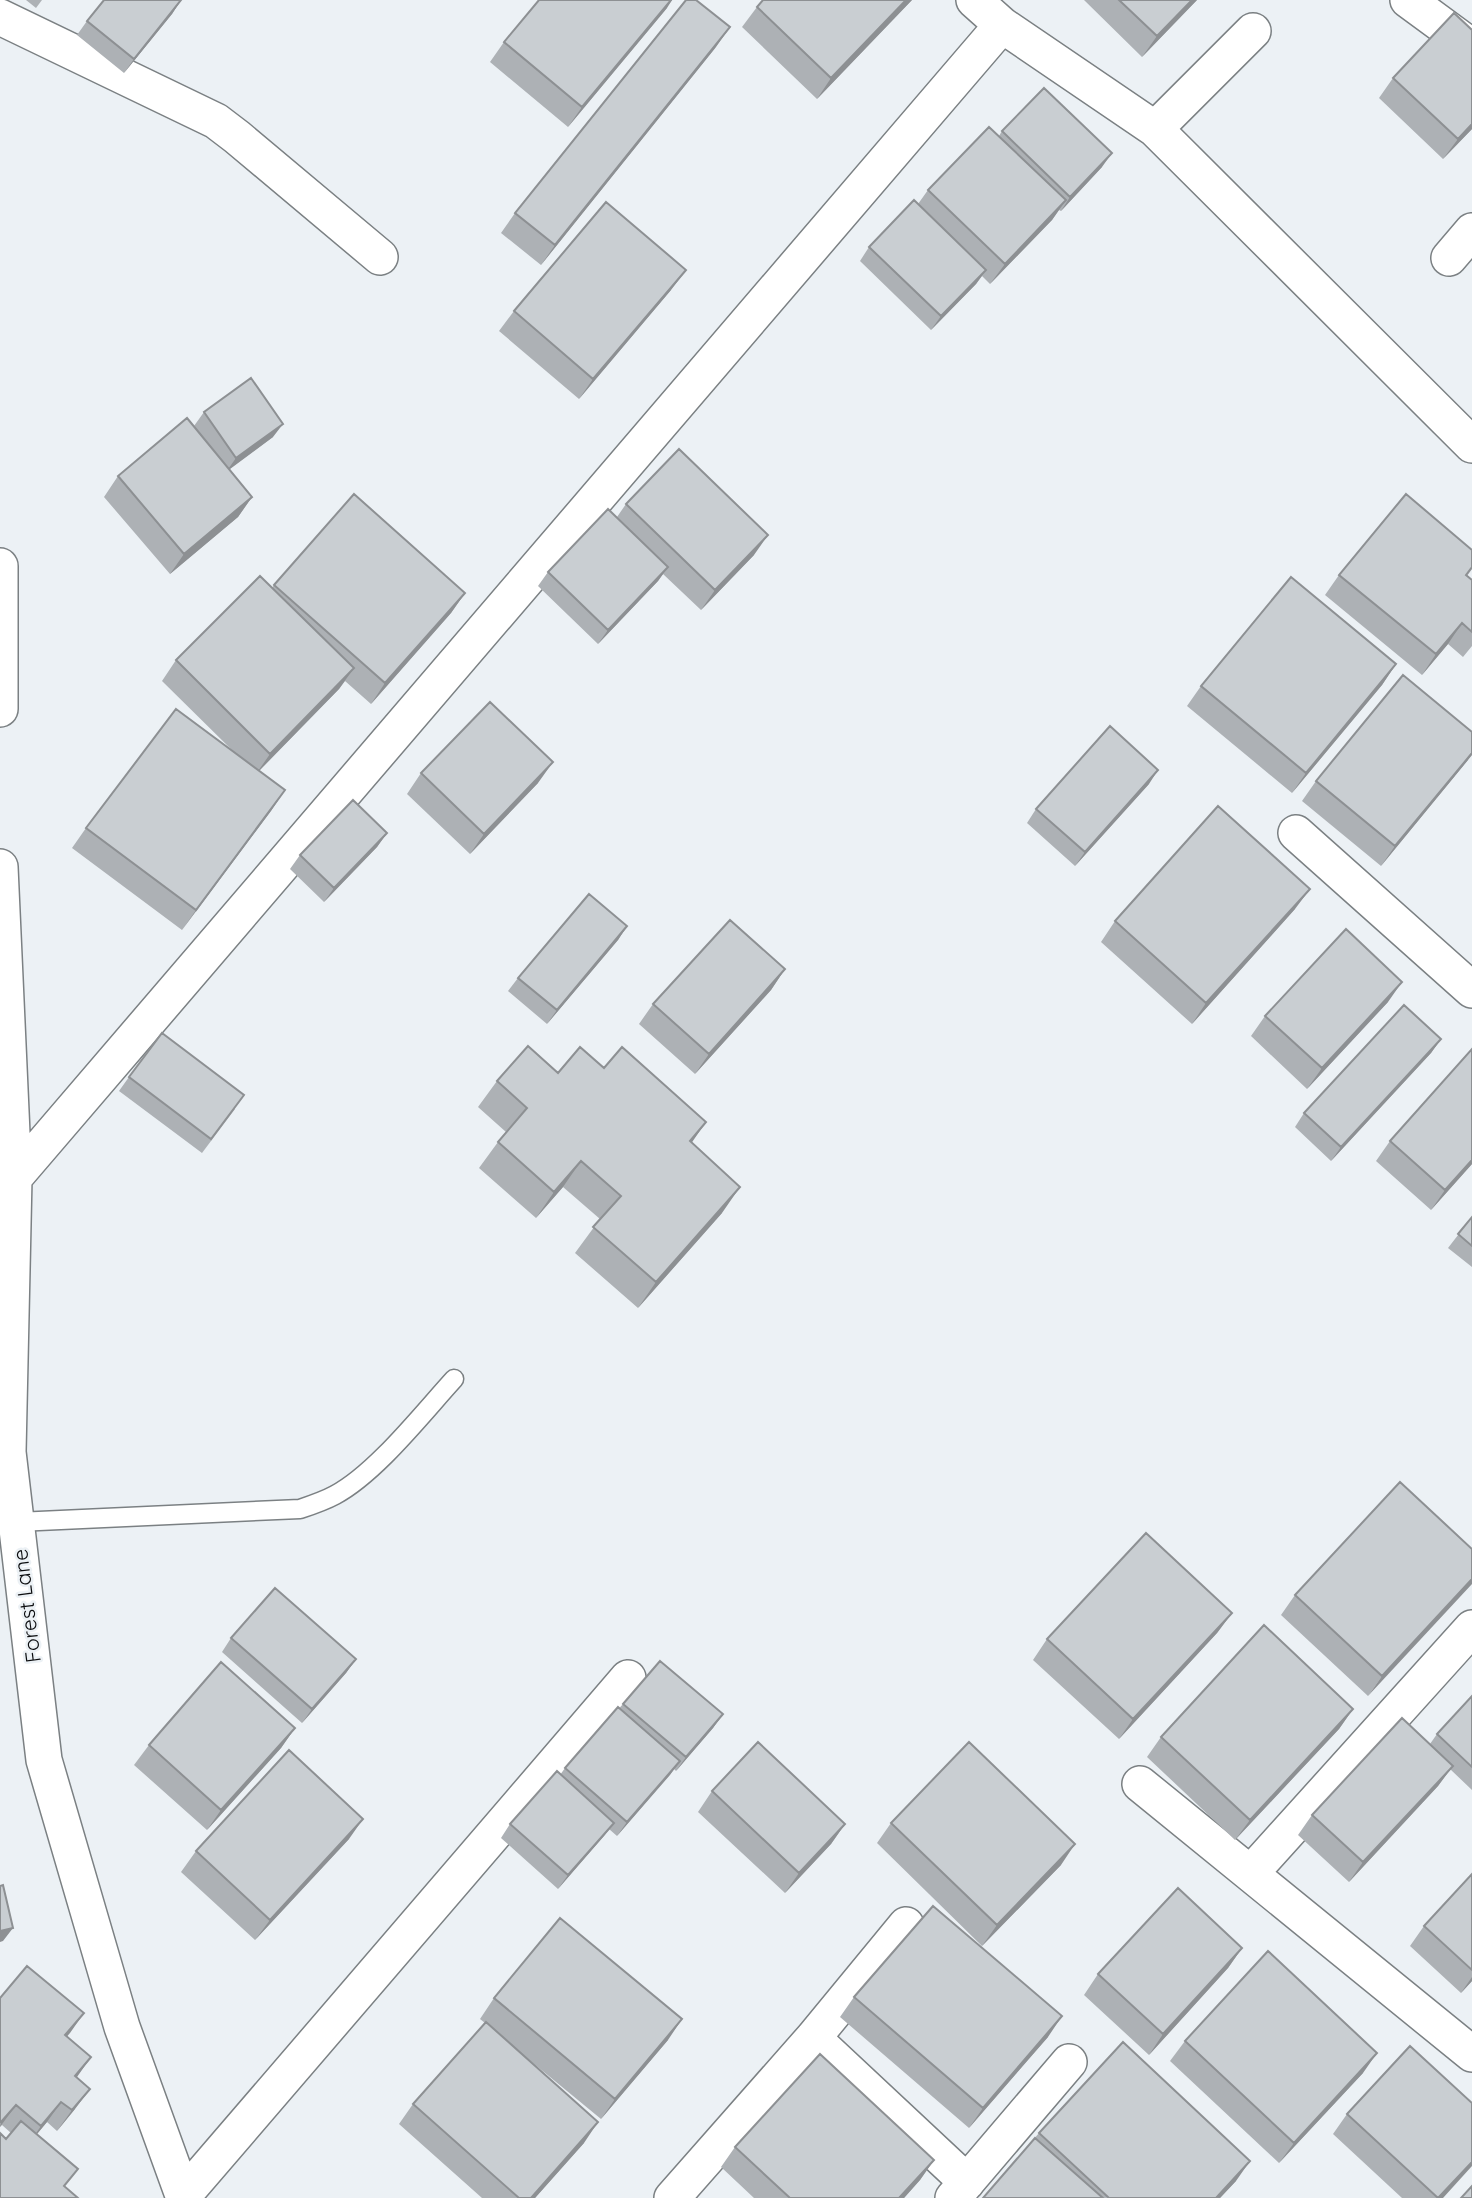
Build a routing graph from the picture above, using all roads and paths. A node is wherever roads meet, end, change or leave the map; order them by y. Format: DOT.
graph roads {
  1 [pos="974,0"];
  2 [pos="1408,0"];
  3 [pos="0,17"];
  4 [pos="1002,25"];
  5 [pos="1253,30"];
  6 [pos="1472,47"];
  7 [pos="1155,128"];
  8 [pos="1472,231"];
  9 [pos="380,257"];
  10 [pos="1449,258"];
  11 [pos="1472,445"];
  12 [pos="0,566"];
  13 [pos="0,709"];
  14 [pos="1296,833"];
  15 [pos="0,867"];
  16 [pos="1472,990"];
  17 [pos="14,1178"];
  18 [pos="454,1379"];
  19 [pos="4,1456"];
  20 [pos="17,1522"];
  21 [pos="1472,1628"];
  22 [pos="628,1678"];
  23 [pos="1140,1784"];
  24 [pos="1251,1873"];
  25 [pos="906,1925"];
  26 [pos="813,2038"];
  27 [pos="1472,2054"];
  28 [pos="1069,2062"];
  29 [pos="960,2190"];
  30 [pos="184,2197"];
  31 [pos="672,2198"];
  1 -- 4 [label="street"];
  2 -- 6 [label="street"];
  3 -- 9 [label="street"];
  4 -- 7 [label="street"];
  4 -- 17 [label="street"];
  5 -- 7 [label="street"];
  7 -- 11 [label="street"];
  8 -- 10 [label="street"];
  12 -- 13 [label="street"];
  14 -- 16 [label="street"];
  15 -- 17 [label="street, Forest Lane"];
  17 -- 19 [label="street, Forest Lane"];
  18 -- 20 [label="lane"];
  19 -- 20 [label="street, Forest Lane"];
  20 -- 30 [label="street, Forest Lane"];
  21 -- 24 [label="street"];
  22 -- 30 [label="street"];
  23 -- 24 [label="street"];
  24 -- 27 [label="street"];
  25 -- 26 [label="street"];
  26 -- 29 [label="street"];
  26 -- 31 [label="street"];
  28 -- 29 [label="street"];
}
